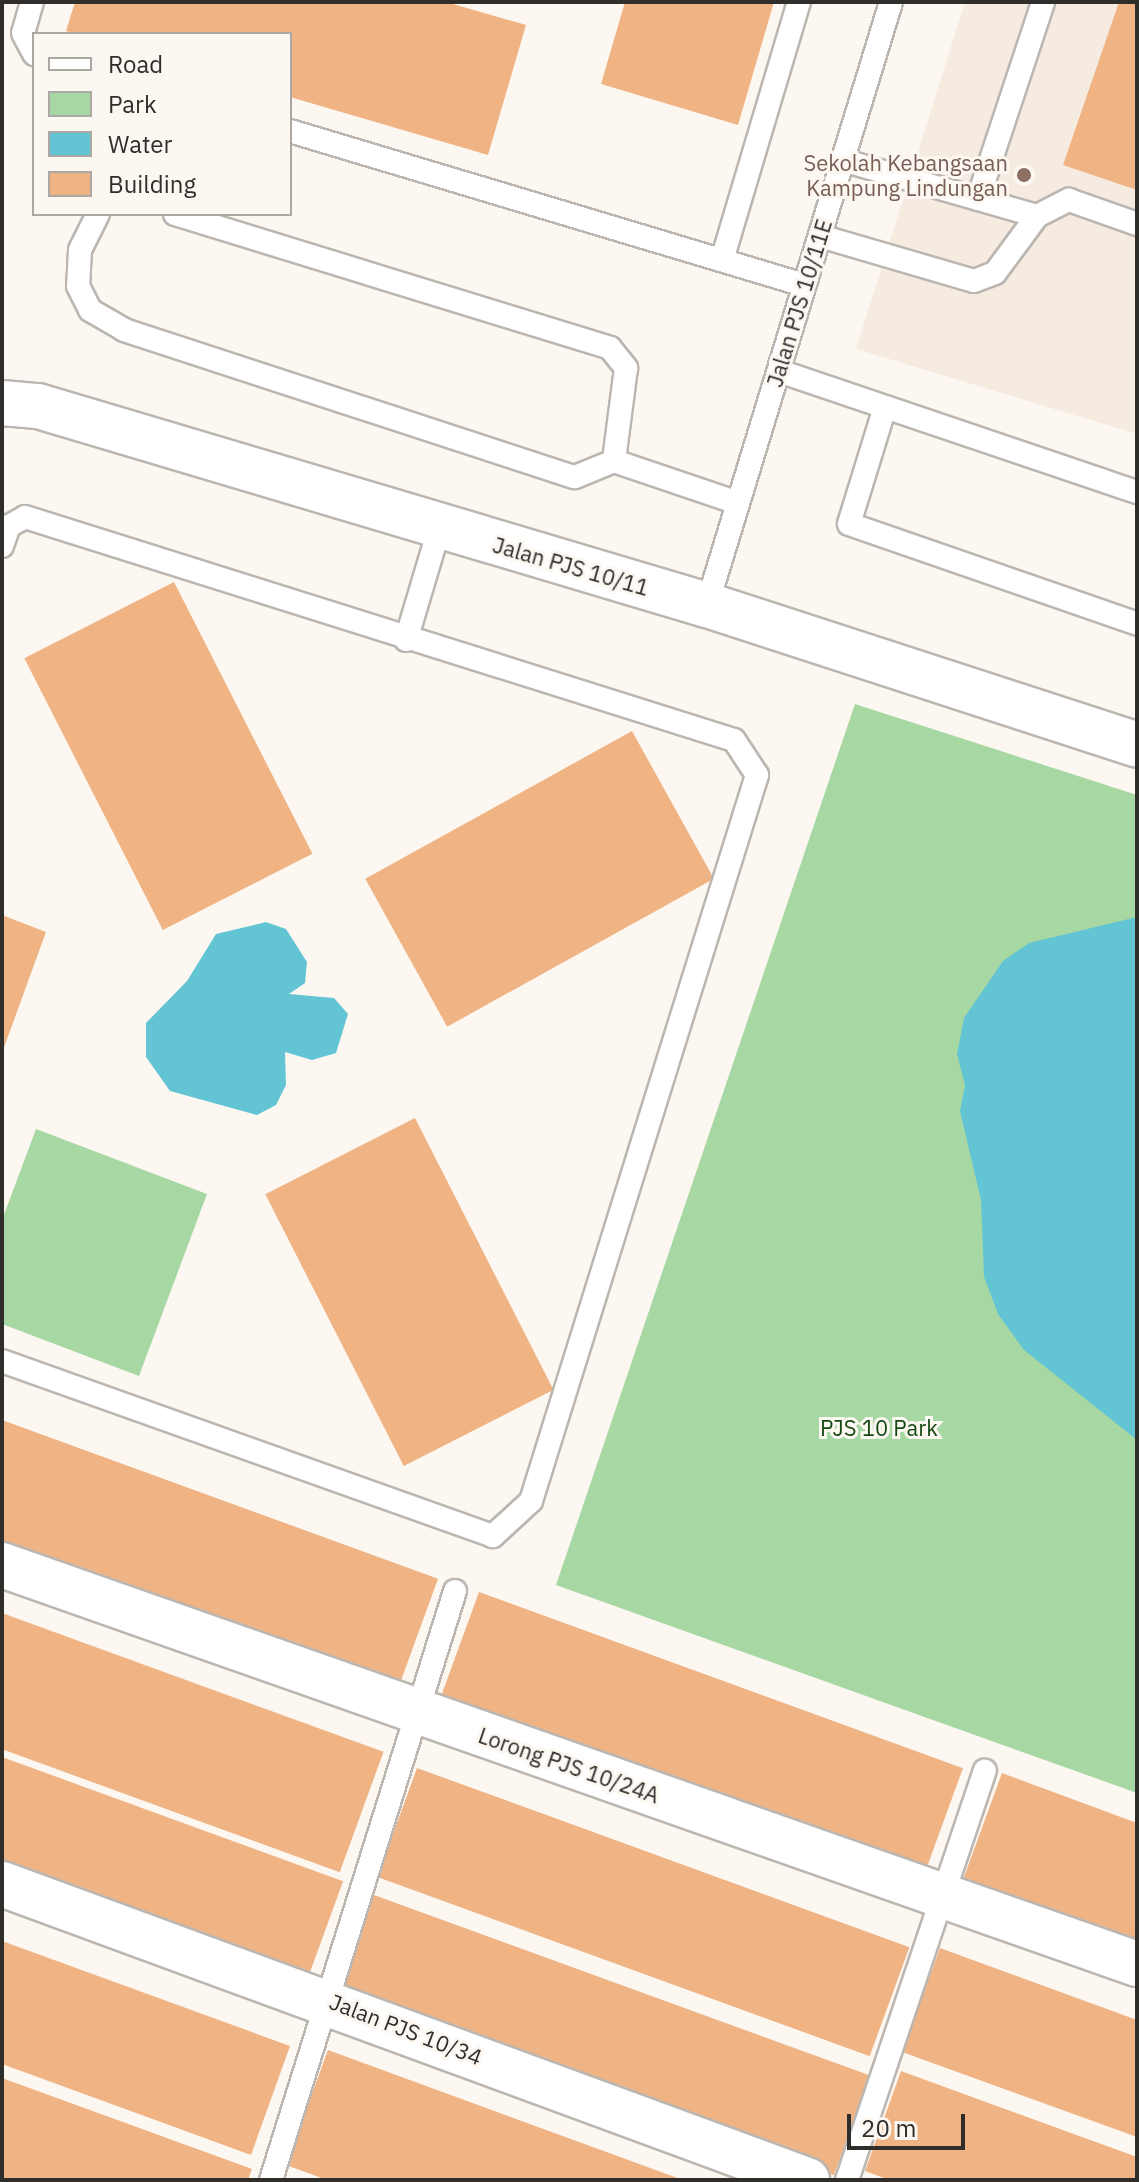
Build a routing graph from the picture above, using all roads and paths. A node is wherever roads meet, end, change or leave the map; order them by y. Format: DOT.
graph roads {
  1 [pos="32,2"];
  2 [pos="799,2"];
  3 [pos="891,2"];
  4 [pos="1043,2"];
  5 [pos="32,50"];
  6 [pos="292,132"];
  7 [pos="842,160"];
  8 [pos="978,199"];
  9 [pos="97,216"];
  10 [pos="181,216"];
  11 [pos="1037,216"];
  12 [pos="1137,224"];
  13 [pos="820,236"];
  14 [pos="722,260"];
  15 [pos="804,285"];
  16 [pos="779,371"];
  17 [pos="2,403"];
  18 [pos="885,407"];
  19 [pos="614,461"];
  20 [pos="1137,492"];
  21 [pos="738,503"];
  22 [pos="439,529"];
  23 [pos="2,546"];
  24 [pos="707,605"];
  25 [pos="1137,624"];
  26 [pos="406,640"];
  27 [pos="1137,745"];
  28 [pos="2,1361"];
  29 [pos="2,1565"];
  30 [pos="455,1591"];
  31 [pos="418,1712"];
  32 [pos="985,1771"];
  33 [pos="2,1884"];
  34 [pos="942,1896"];
  35 [pos="1137,1964"];
  36 [pos="328,2000"];
  37 [pos="271,2180"];
  38 [pos="807,2180"];
  39 [pos="847,2180"];
  1 -- 5 [label="lane"];
  2 -- 14 [label="lane"];
  3 -- 7 [label="lane, Jalan PJS 10/11E"];
  4 -- 8 [label="lane"];
  6 -- 14 [label="lane"];
  7 -- 8 [label="lane"];
  7 -- 13 [label="lane, Jalan PJS 10/11E"];
  8 -- 11 [label="lane"];
  9 -- 19 [label="lane"];
  10 -- 19 [label="lane"];
  11 -- 12 [label="lane"];
  11 -- 13 [label="lane"];
  13 -- 15 [label="lane, Jalan PJS 10/11E"];
  14 -- 15 [label="lane"];
  15 -- 16 [label="lane, Jalan PJS 10/11E"];
  16 -- 18 [label="lane"];
  16 -- 21 [label="lane, Jalan PJS 10/11E"];
  17 -- 22 [label="street, Jalan PJS 10/11"];
  18 -- 20 [label="lane"];
  18 -- 25 [label="lane"];
  19 -- 21 [label="lane"];
  21 -- 24 [label="lane, Jalan PJS 10/11E"];
  22 -- 24 [label="street, Jalan PJS 10/11"];
  22 -- 26 [label="lane"];
  23 -- 26 [label="lane"];
  24 -- 27 [label="street, Jalan PJS 10/11"];
  26 -- 28 [label="lane"];
  29 -- 31 [label="street, Lorong PJS 10/24A"];
  30 -- 31 [label="lane"];
  31 -- 34 [label="street, Lorong PJS 10/24A"];
  31 -- 36 [label="lane"];
  32 -- 34 [label="lane"];
  33 -- 36 [label="street, Jalan PJS 10/34"];
  34 -- 35 [label="street, Lorong PJS 10/24A"];
  34 -- 39 [label="lane"];
  36 -- 37 [label="lane"];
  36 -- 38 [label="street, Jalan PJS 10/34"];
}
